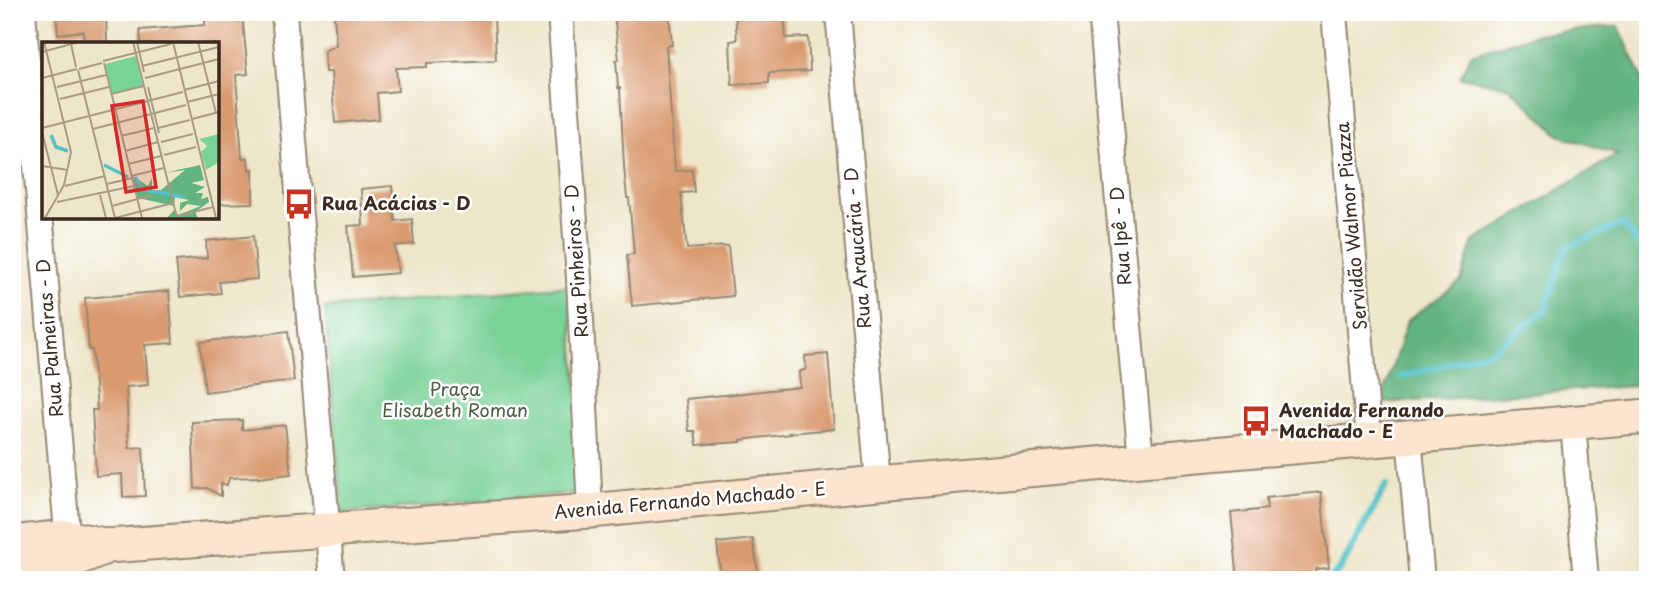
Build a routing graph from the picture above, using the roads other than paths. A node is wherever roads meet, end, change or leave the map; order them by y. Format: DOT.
graph roads {
  1 [pos="23,12"];
  2 [pos="284,12"];
  3 [pos="560,12"];
  4 [pos="838,12"];
  5 [pos="1101,12"];
  6 [pos="1334,12"];
  7 [pos="1648,416"];
  8 [pos="1573,423"];
  9 [pos="1409,437"];
  10 [pos="1369,441"];
  11 [pos="1141,460"];
  12 [pos="878,483"];
  13 [pos="590,511"];
  14 [pos="328,530"];
  15 [pos="12,543"];
  16 [pos="69,559"];
  17 [pos="12,573"];
  18 [pos="332,580"];
  19 [pos="1422,580"];
  20 [pos="1586,580"];
  1 -- 16 [label="street, Rua Palmeiras - D"];
  2 -- 14 [label="street"];
  3 -- 13 [label="street, Rua Pinheiros - D"];
  4 -- 12 [label="street, Rua Araucária - D"];
  5 -- 11 [label="street, Rua Ipê - D"];
  6 -- 10 [label="street, Servidão Walmor Piazza"];
  7 -- 8 [label="street, Avenida Fernando Machado - E"];
  8 -- 9 [label="street, Avenida Fernando Machado - E"];
  8 -- 20 [label="street"];
  9 -- 10 [label="street, Avenida Fernando Machado - E"];
  9 -- 19 [label="street"];
  10 -- 11 [label="street, Avenida Fernando Machado - E"];
  11 -- 12 [label="street, Avenida Fernando Machado - E"];
  12 -- 13 [label="street, Avenida Fernando Machado - E"];
  13 -- 14 [label="street, Avenida Fernando Machado - E"];
  14 -- 16 [label="street, Avenida Fernando Machado - E"];
  14 -- 18 [label="street"];
  15 -- 16 [label="street, Avenida Fernando Machado - E"];
  16 -- 17 [label="street, Avenida Fernando Machado - E"];
}
